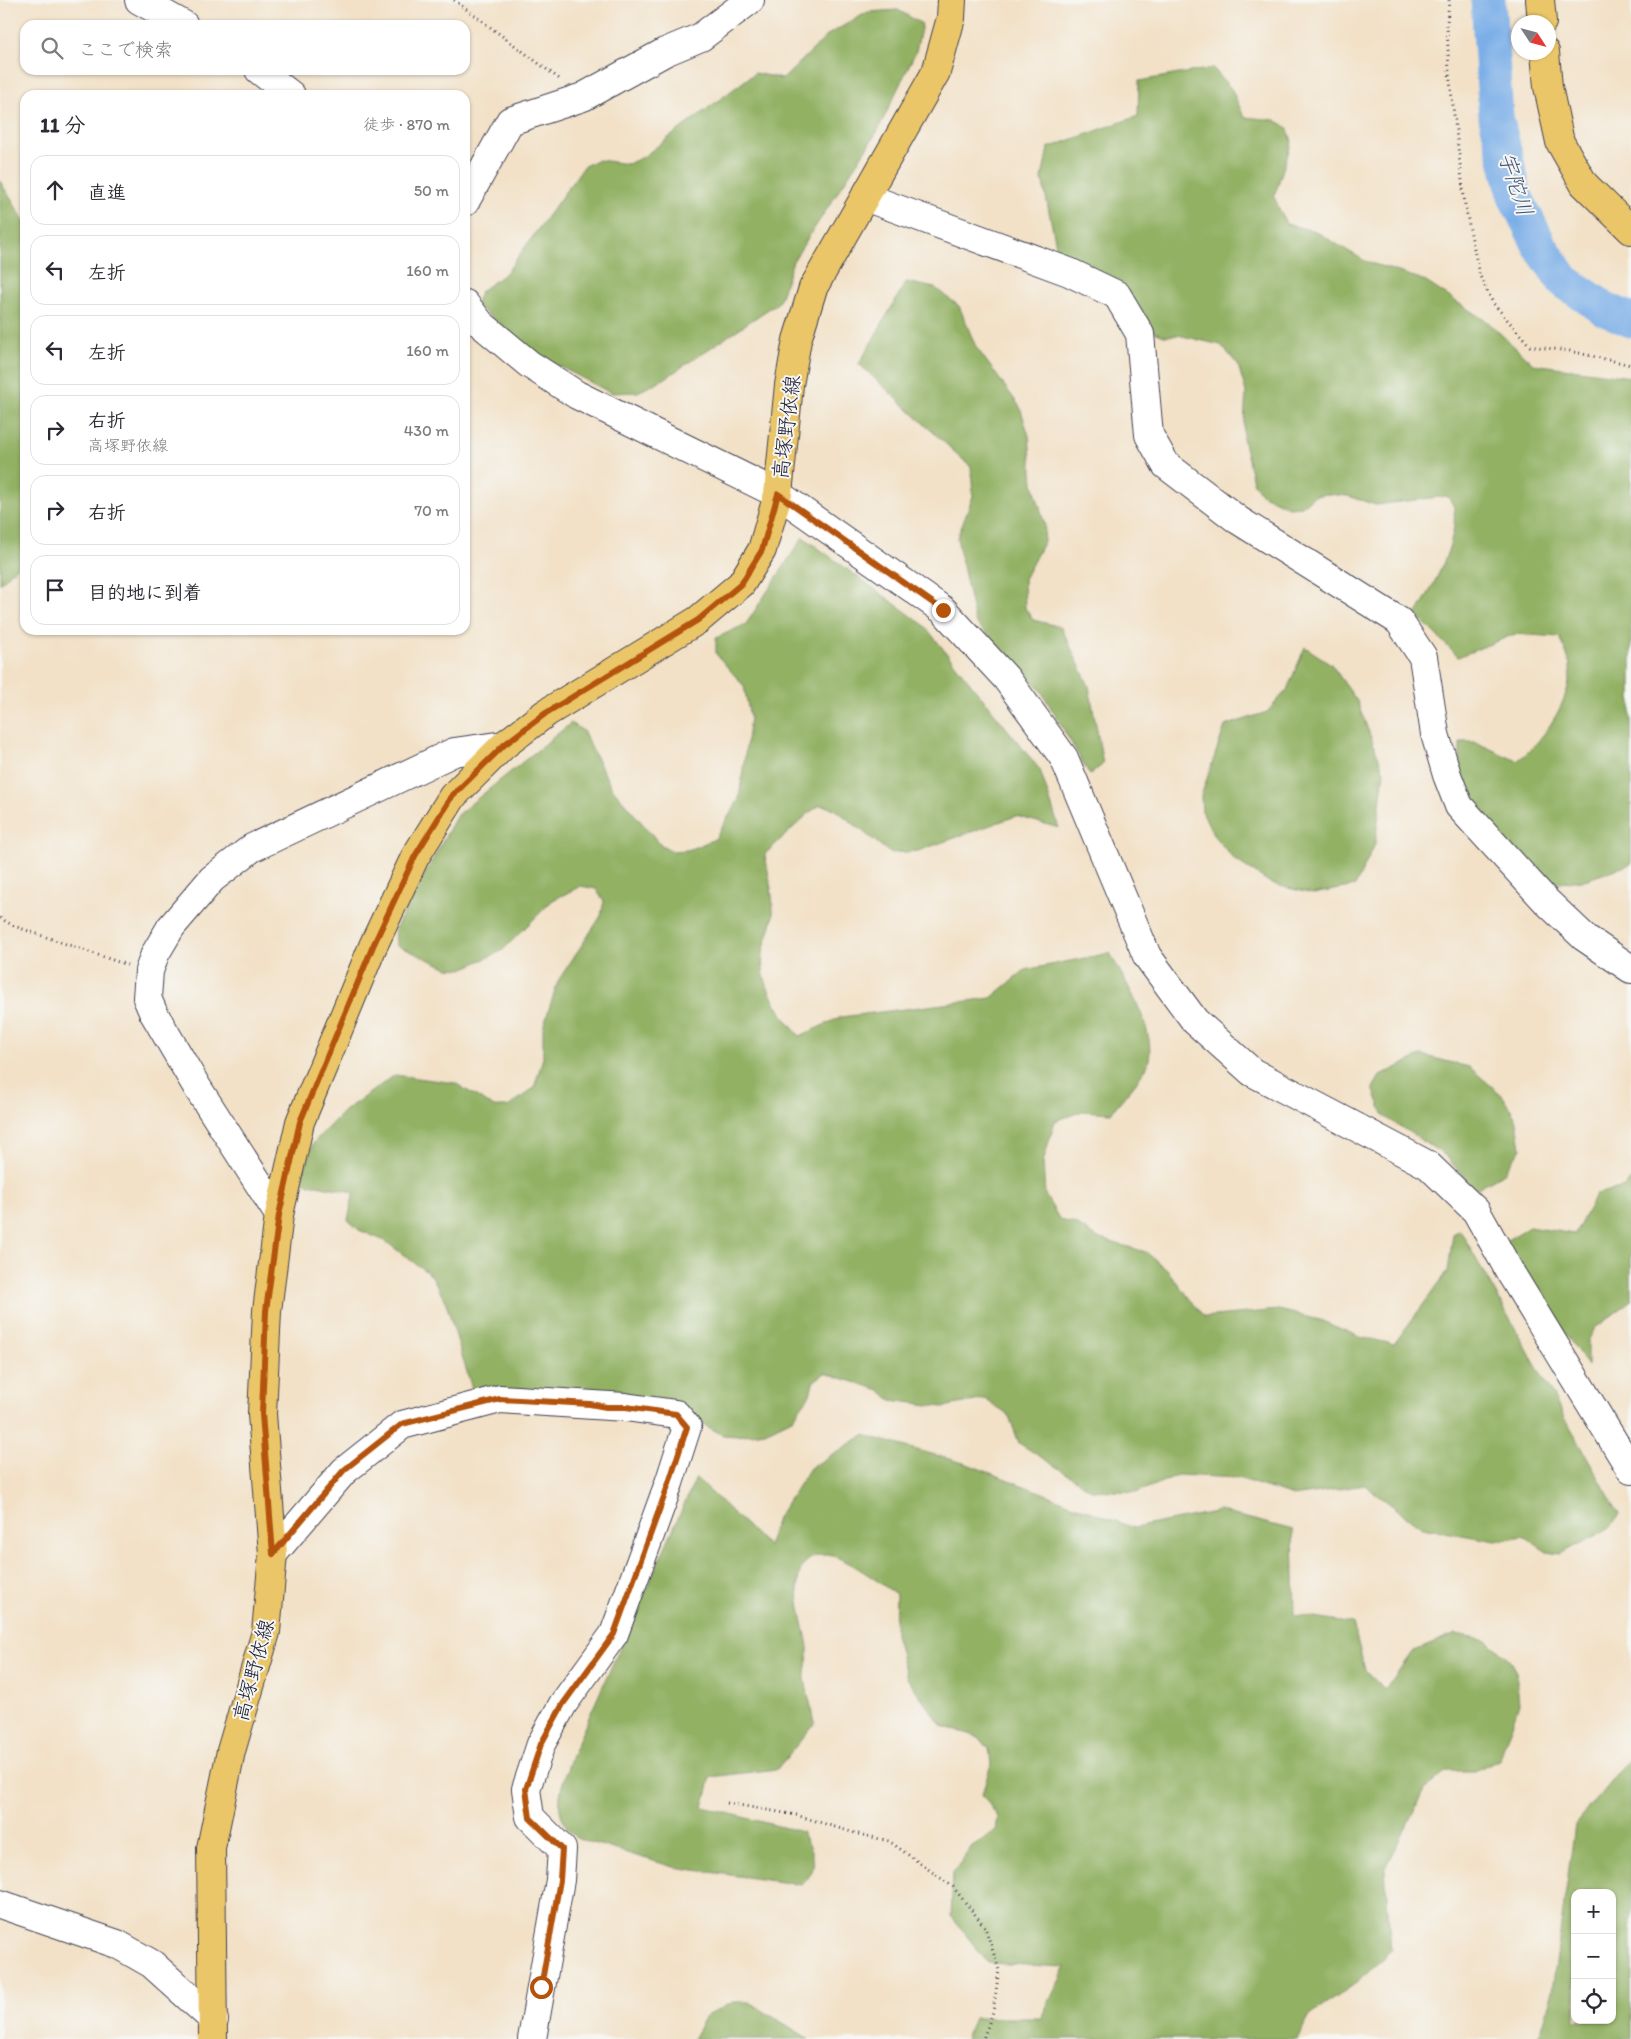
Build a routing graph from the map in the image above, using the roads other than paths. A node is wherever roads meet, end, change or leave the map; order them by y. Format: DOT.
graph roads {
  1 [pos="139,0"];
  2 [pos="750,0"];
  3 [pos="952,0"];
  4 [pos="1540,0"];
  5 [pos="1541,15"];
  6 [pos="175,20"];
  7 [pos="1546,60"];
  8 [pos="265,75"];
  9 [pos="285,90"];
  10 [pos="470,193"];
  11 [pos="865,197"];
  12 [pos="1631,230"];
  13 [pos="470,310"];
  14 [pos="778,494"];
  15 [pos="504,745"];
  16 [pos="1631,969"];
  17 [pos="279,1215"];
  18 [pos="1631,1470"];
  19 [pos="273,1554"];
  20 [pos="0,1904"];
  21 [pos="213,2030"];
  22 [pos="532,2039"];
  1 -- 6 [label="street"];
  2 -- 10 [label="street"];
  3 -- 11 [label="main road, 高塚野依線"];
  4 -- 5 [label="main road"];
  7 -- 12 [label="main road"];
  8 -- 9 [label="street"];
  11 -- 14 [label="main road, 高塚野依線"];
  11 -- 16 [label="street"];
  13 -- 14 [label="street"];
  14 -- 15 [label="main road, 高塚野依線"];
  14 -- 18 [label="street"];
  15 -- 17 [label="main road, 高塚野依線"];
  15 -- 17 [label="street"];
  17 -- 19 [label="main road, 高塚野依線"];
  19 -- 21 [label="main road, 高塚野依線"];
  19 -- 22 [label="street"];
  20 -- 21 [label="street"];
}
